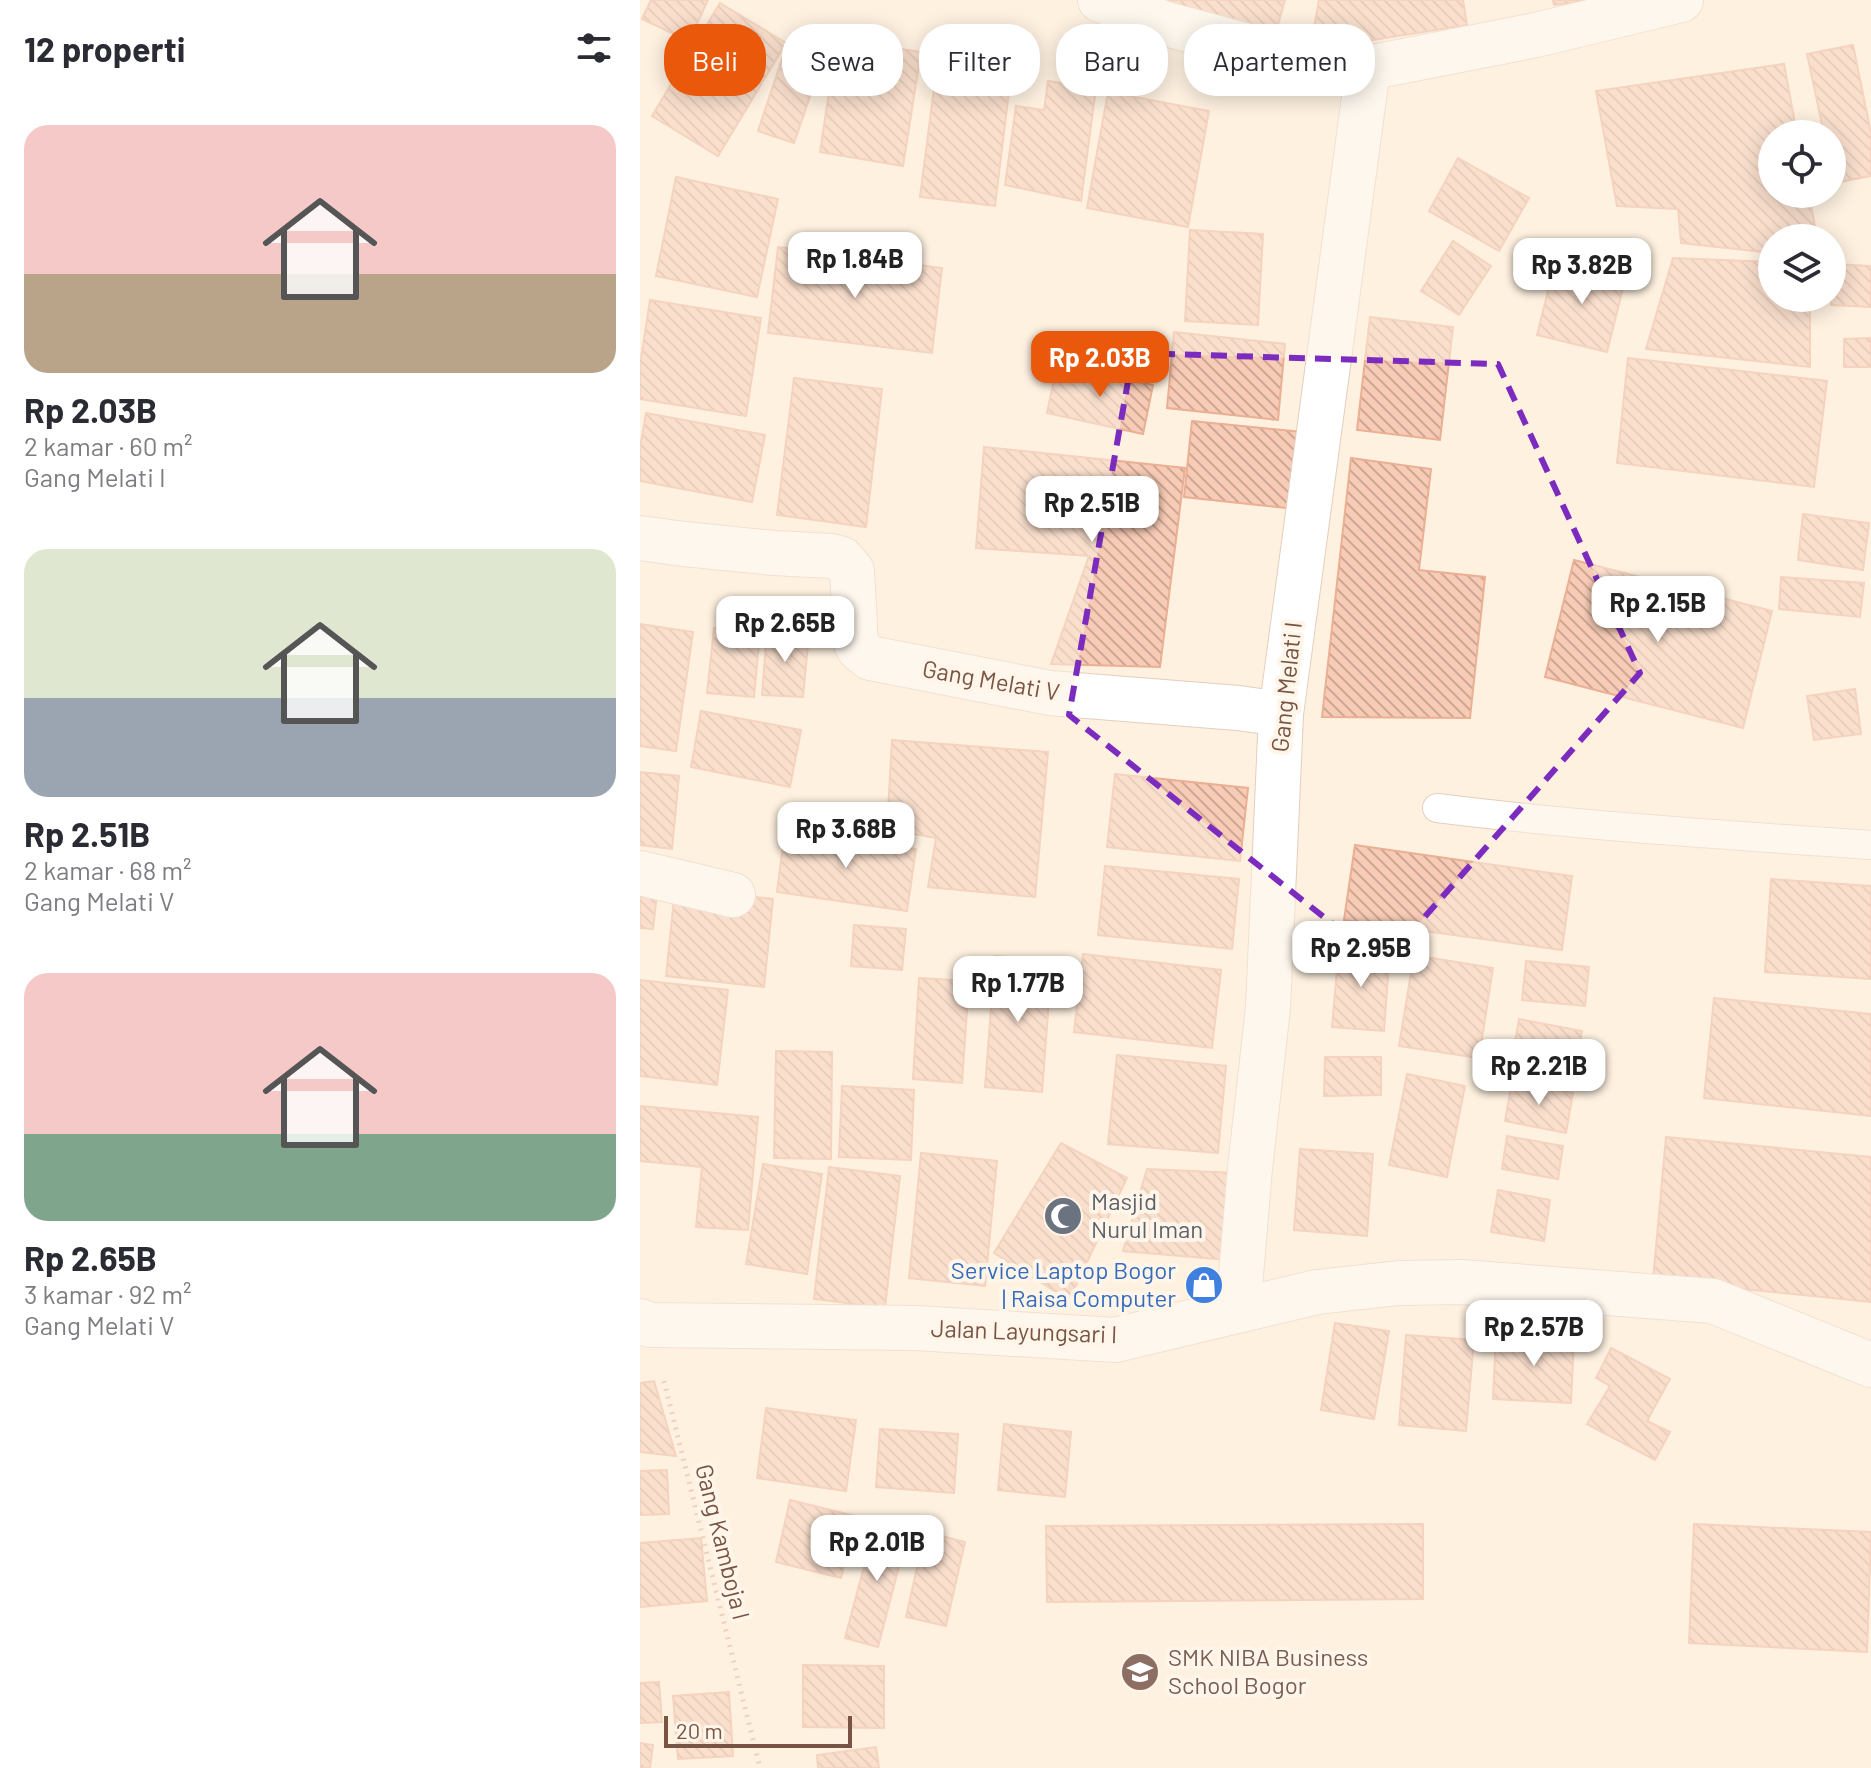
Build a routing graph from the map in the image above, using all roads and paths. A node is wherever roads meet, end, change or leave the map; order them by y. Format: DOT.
graph roads {
  1 [pos="1100,0"];
  2 [pos="1681,0"];
  3 [pos="1184,29"];
  4 [pos="1375,67"];
  5 [pos="1364,96"];
  6 [pos="640,538"];
  7 [pos="1281,714"];
  8 [pos="1437,808"];
  9 [pos="1871,845"];
  10 [pos="640,873"];
  11 [pos="733,895"];
  12 [pos="1238,1310"];
  13 [pos="643,1327"];
  14 [pos="1871,1365"];
  15 [pos="760,1768"];
  1 -- 3 [label="street"];
  2 -- 4 [label="street"];
  5 -- 7 [label="street, Gang Melati I"];
  6 -- 7 [label="street, Gang Melati V"];
  7 -- 12 [label="street, Gang Melati I"];
  8 -- 9 [label="lane"];
  10 -- 11 [label="street"];
  12 -- 13 [label="street, Jalan Layungsari I"];
  12 -- 14 [label="street, Jalan Layungsari I"];
  13 -- 15 [label="path, Gang Kamboja I"];
}
